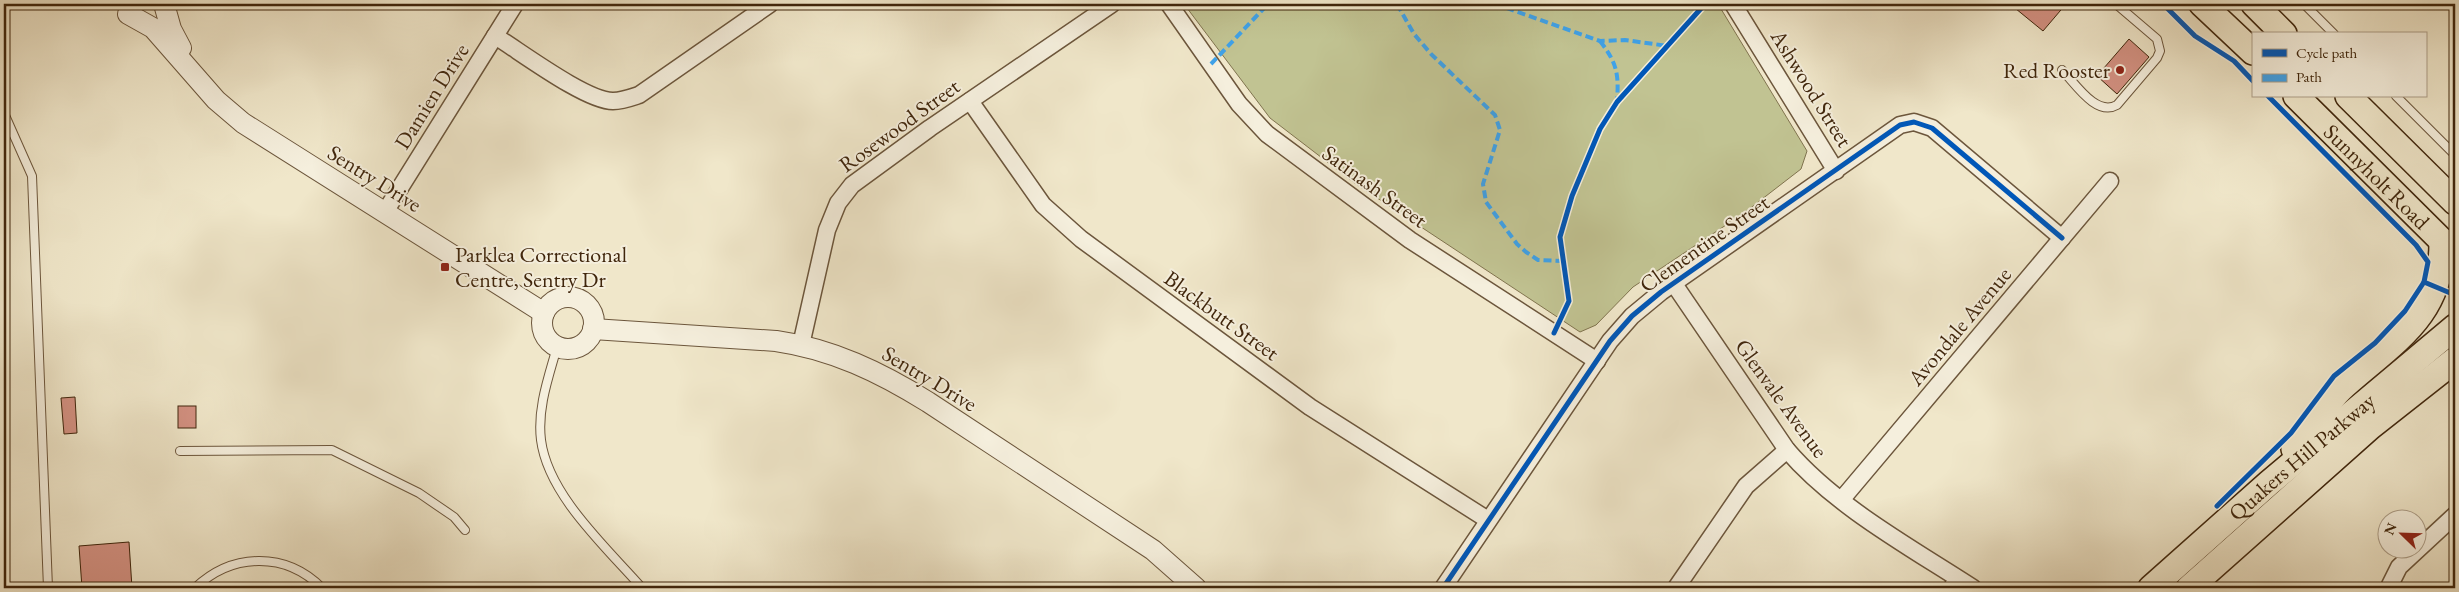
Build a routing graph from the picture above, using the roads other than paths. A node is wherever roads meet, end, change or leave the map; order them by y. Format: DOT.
graph roads {
  1 [pos="162,4"];
  2 [pos="515,4"];
  3 [pos="770,4"];
  4 [pos="1112,4"];
  5 [pos="1169,4"];
  6 [pos="1734,4"];
  7 [pos="2116,4"];
  8 [pos="2202,4"];
  9 [pos="2254,4"];
  10 [pos="2304,4"];
  11 [pos="122,9"];
  12 [pos="2282,32"];
  13 [pos="2332,32"];
  14 [pos="496,36"];
  15 [pos="2252,51"];
  16 [pos="2062,70"];
  17 [pos="192,72"];
  18 [pos="2298,98"];
  19 [pos="2350,98"];
  20 [pos="2398,98"];
  21 [pos="970,101"];
  22 [pos="4,113"];
  23 [pos="2455,156"];
  24 [pos="1836,171"];
  25 [pos="2110,181"];
  26 [pos="2455,202"];
  27 [pos="385,212"];
  28 [pos="2062,238"];
  29 [pos="2448,249"];
  30 [pos="1674,284"];
  31 [pos="544,312"];
  32 [pos="2455,327"];
  33 [pos="593,329"];
  34 [pos="801,345"];
  35 [pos="558,346"];
  36 [pos="1597,361"];
  37 [pos="2453,363"];
  38 [pos="1787,450"];
  39 [pos="180,451"];
  40 [pos="2269,483"];
  41 [pos="1842,500"];
  42 [pos="2455,515"];
  43 [pos="1488,520"];
  44 [pos="465,530"];
  45 [pos="1951,583"];
  46 [pos="48,588"];
  47 [pos="195,588"];
  48 [pos="322,588"];
  49 [pos="642,588"];
  50 [pos="1196,588"];
  51 [pos="1443,588"];
  52 [pos="1676,588"];
  53 [pos="1973,588"];
  54 [pos="2151,588"];
  55 [pos="2189,588"];
  56 [pos="2391,588"];
  1 -- 11 [label="street"];
  1 -- 17 [label="street, Sentry Drive"];
  2 -- 14 [label="street, Damien Drive"];
  3 -- 14 [label="street"];
  4 -- 21 [label="street, Rosewood Street"];
  5 -- 36 [label="street, Satinash Street"];
  6 -- 24 [label="street, Ashwood Street"];
  7 -- 16 [label="lane"];
  8 -- 15 [label="main road"];
  9 -- 12 [label="main road"];
  10 -- 13 [label="lane"];
  11 -- 17 [label="street, Sentry Drive"];
  14 -- 27 [label="street, Damien Drive"];
  17 -- 27 [label="street, Sentry Drive"];
  18 -- 29 [label="main road, Sunnyholt Road"];
  19 -- 26 [label="main road, Sunnyholt Road"];
  20 -- 23 [label="lane"];
  21 -- 34 [label="street, Rosewood Street"];
  21 -- 43 [label="street, Blackbutt Street"];
  22 -- 46 [label="lane"];
  24 -- 28 [label="street, Clementine Street"];
  24 -- 30 [label="street, Clementine Street"];
  25 -- 28 [label="street, Avondale Avenue"];
  27 -- 31 [label="street, Sentry Drive"];
  28 -- 41 [label="street, Avondale Avenue"];
  29 -- 40 [label="main road"];
  30 -- 36 [label="street, Clementine Street"];
  30 -- 38 [label="street, Glenvale Avenue"];
  31 -- 33 [label="street"];
  31 -- 35 [label="street"];
  32 -- 40 [label="main road, Quakers Hill Parkway"];
  33 -- 34 [label="street, Sentry Drive"];
  33 -- 35 [label="street"];
  34 -- 50 [label="street, Sentry Drive"];
  35 -- 49 [label="lane"];
  36 -- 43 [label="street, Clementine Street"];
  37 -- 55 [label="main road, Quakers Hill Parkway"];
  38 -- 41 [label="street, Glenvale Avenue"];
  38 -- 52 [label="street"];
  39 -- 44 [label="lane"];
  40 -- 54 [label="main road, Quakers Hill Parkway"];
  41 -- 45 [label="street, Glenvale Avenue"];
  42 -- 56 [label="street"];
  43 -- 51 [label="street, Clementine Street"];
  45 -- 53 [label="street, Glenvale Avenue"];
  47 -- 48 [label="lane"];
}
